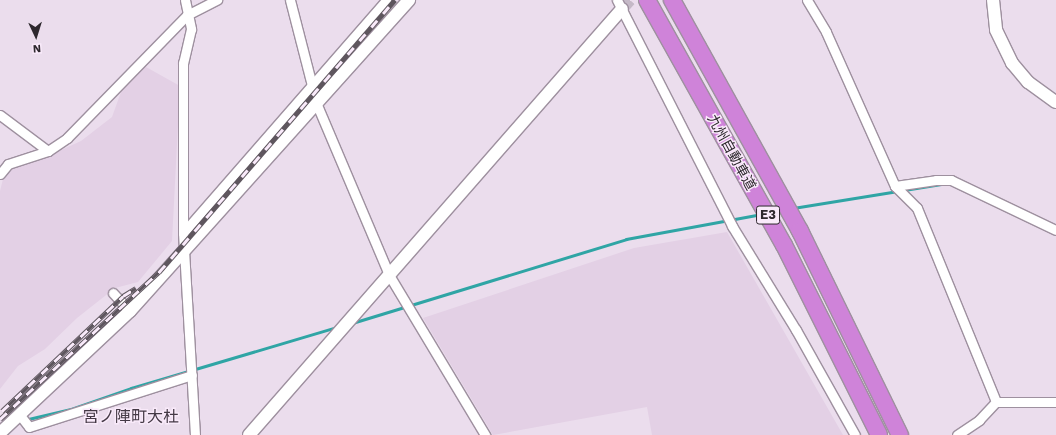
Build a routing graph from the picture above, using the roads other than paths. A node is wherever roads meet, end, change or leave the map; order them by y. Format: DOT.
graph roads {
  1 [pos="185,0"];
  2 [pos="217,0"];
  3 [pos="290,0"];
  4 [pos="386,0"];
  5 [pos="409,0"];
  6 [pos="647,0"];
  7 [pos="672,0"];
  8 [pos="806,0"];
  9 [pos="993,0"];
  10 [pos="620,5"];
  11 [pos="187,15"];
  12 [pos="312,83"];
  13 [pos="1056,102"];
  14 [pos="317,105"];
  15 [pos="0,115"];
  16 [pos="48,151"];
  17 [pos="0,174"];
  18 [pos="895,186"];
  19 [pos="1056,230"];
  20 [pos="183,233"];
  21 [pos="185,252"];
  22 [pos="390,275"];
  23 [pos="113,293"];
  24 [pos="130,311"];
  25 [pos="192,375"];
  26 [pos="996,402"];
  27 [pos="1056,402"];
  28 [pos="19,414"];
  29 [pos="0,433"];
  30 [pos="196,435"];
  31 [pos="249,435"];
  32 [pos="485,435"];
  33 [pos="855,435"];
  34 [pos="878,435"];
  35 [pos="900,435"];
  36 [pos="957,435"];
  1 -- 11 [label="street"];
  2 -- 11 [label="street"];
  3 -- 12 [label="street"];
  4 -- 12 [label="street"];
  5 -- 14 [label="street"];
  6 -- 34 [label="highway, 九州自動車道 / E3"];
  7 -- 35 [label="highway, 九州自動車道 / E3"];
  8 -- 18 [label="street"];
  9 -- 13 [label="street"];
  10 -- 22 [label="street"];
  10 -- 33 [label="street"];
  11 -- 16 [label="street"];
  11 -- 20 [label="street"];
  12 -- 14 [label="street"];
  12 -- 20 [label="street"];
  14 -- 21 [label="street"];
  14 -- 22 [label="street"];
  15 -- 16 [label="street"];
  16 -- 17 [label="street"];
  18 -- 19 [label="street"];
  18 -- 26 [label="street"];
  20 -- 21 [label="street"];
  21 -- 24 [label="street"];
  21 -- 25 [label="street"];
  22 -- 31 [label="street"];
  22 -- 32 [label="street"];
  23 -- 24 [label="street"];
  24 -- 28 [label="street"];
  25 -- 28 [label="street"];
  25 -- 30 [label="street"];
  26 -- 27 [label="street"];
  26 -- 36 [label="street"];
  28 -- 29 [label="street"];
}
